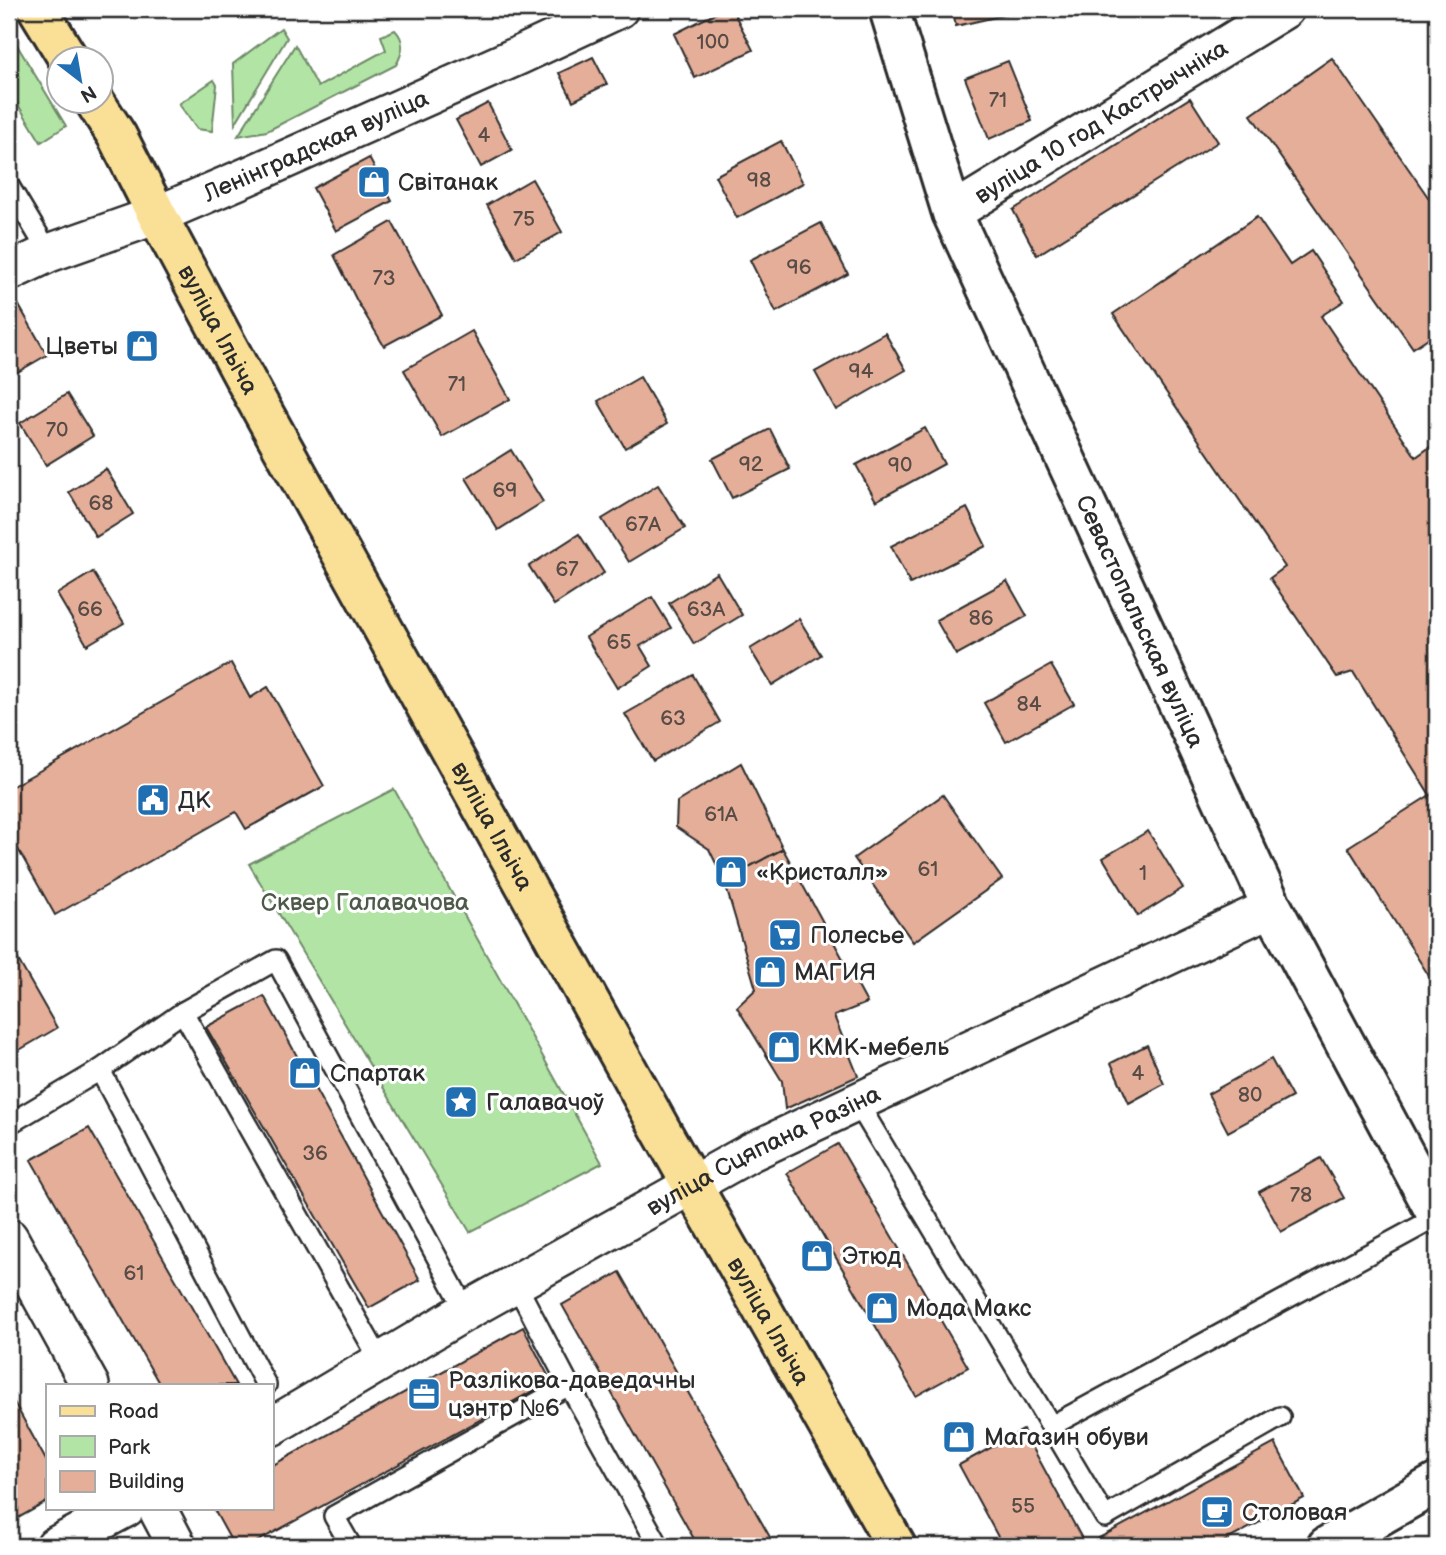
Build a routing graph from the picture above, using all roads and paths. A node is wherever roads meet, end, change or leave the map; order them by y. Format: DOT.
graph roads {
  1 [pos="38,9"];
  2 [pos="619,9"];
  3 [pos="890,9"];
  4 [pos="1285,9"];
  5 [pos="60,46"];
  6 [pos="104,116"];
  7 [pos="9,186"];
  8 [pos="952,213"];
  9 [pos="157,215"];
  10 [pos="49,253"];
  11 [pos="9,272"];
  12 [pos="1272,907"];
  13 [pos="183,1012"];
  14 [pos="100,1070"];
  15 [pos="857,1102"];
  16 [pos="9,1124"];
  17 [pos="691,1184"];
  18 [pos="1437,1216"];
  19 [pos="9,1238"];
  20 [pos="516,1284"];
  21 [pos="466,1311"];
  22 [pos="381,1362"];
  23 [pos="89,1384"];
  24 [pos="265,1384"];
  25 [pos="569,1385"];
  26 [pos="1280,1417"];
  27 [pos="278,1418"];
  28 [pos="1051,1426"];
  29 [pos="1437,1483"];
  30 [pos="122,1510"];
  31 [pos="158,1510"];
  32 [pos="55,1546"];
  33 [pos="177,1546"];
  34 [pos="351,1546"];
  35 [pos="659,1546"];
  36 [pos="896,1546"];
  37 [pos="1327,1546"];
  1 -- 5 [label="main road"];
  2 -- 9 [label="street, Ленінградская вуліца"];
  3 -- 8 [label="street, Севастопальская вуліца"];
  4 -- 8 [label="street, вуліца 10 год Кастрычніка"];
  6 -- 9 [label="main road, вуліца Ільіча"];
  7 -- 10 [label="lane"];
  8 -- 12 [label="street, Севастопальская вуліца"];
  9 -- 10 [label="street, Ленінградская вуліца"];
  9 -- 17 [label="main road, вуліца Ільіча"];
  10 -- 11 [label="street, Ленінградская вуліца"];
  12 -- 15 [label="street, вуліца Сцяпана Разіна"];
  12 -- 18 [label="street, Севастопальская вуліца"];
  13 -- 14 [label="lane"];
  13 -- 21 [label="lane"];
  13 -- 22 [label="lane"];
  14 -- 16 [label="lane"];
  14 -- 24 [label="lane"];
  15 -- 17 [label="street, вуліца Сцяпана Разіна"];
  15 -- 28 [label="lane"];
  17 -- 20 [label="street, вуліца Сцяпана Разіна"];
  17 -- 36 [label="main road, вуліца Ільіча"];
  18 -- 28 [label="lane"];
  19 -- 23 [label="street"];
  20 -- 21 [label="street, вуліца Сцяпана Разіна"];
  20 -- 25 [label="lane"];
  21 -- 22 [label="street, вуліца Сцяпана Разіна"];
  22 -- 27 [label="street, вуліца Сцяпана Разіна"];
  25 -- 34 [label="lane"];
  25 -- 35 [label="lane"];
  26 -- 28 [label="lane"];
  29 -- 37 [label="street"];
  30 -- 32 [label="street"];
  31 -- 33 [label="street"];
}
